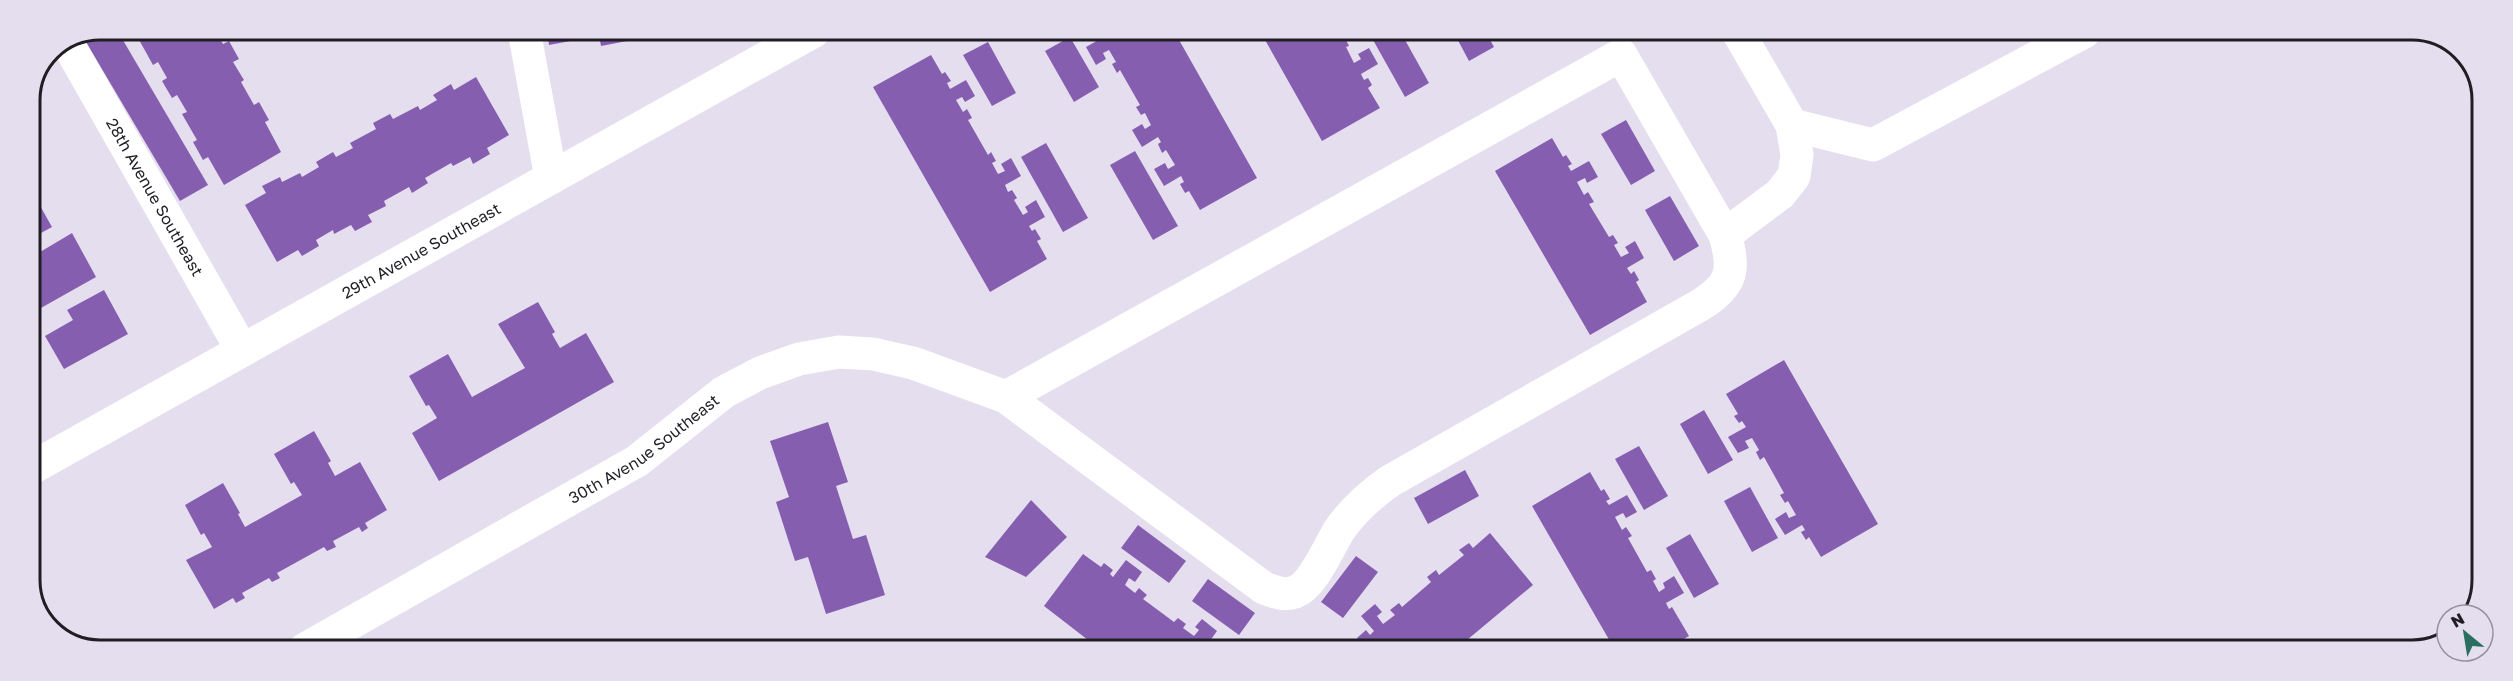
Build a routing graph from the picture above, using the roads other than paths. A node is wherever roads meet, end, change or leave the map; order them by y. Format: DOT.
graph roads {
  1 [pos="526,40"];
  2 [pos="798,40"];
  3 [pos="1743,40"];
  4 [pos="2069,40"];
  5 [pos="71,49"];
  6 [pos="1792,125"];
  7 [pos="551,178"];
  8 [pos="1725,235"];
  9 [pos="242,350"];
  10 [pos="1006,397"];
  11 [pos="41,463"];
  12 [pos="321,640"];
  1 -- 7 [label="street"];
  2 -- 7 [label="street, 29th Avenue Southeast"];
  3 -- 6 [label="street"];
  4 -- 6 [label="street"];
  5 -- 9 [label="street, 28th Avenue Southeast"];
  6 -- 8 [label="street"];
  7 -- 9 [label="street, 29th Avenue Southeast"];
  8 -- 10 [label="street"];
  8 -- 10 [label="street, 30th Avenue Southeast"];
  9 -- 11 [label="street, 29th Avenue Southeast"];
  10 -- 12 [label="street, 30th Avenue Southeast"];
}
